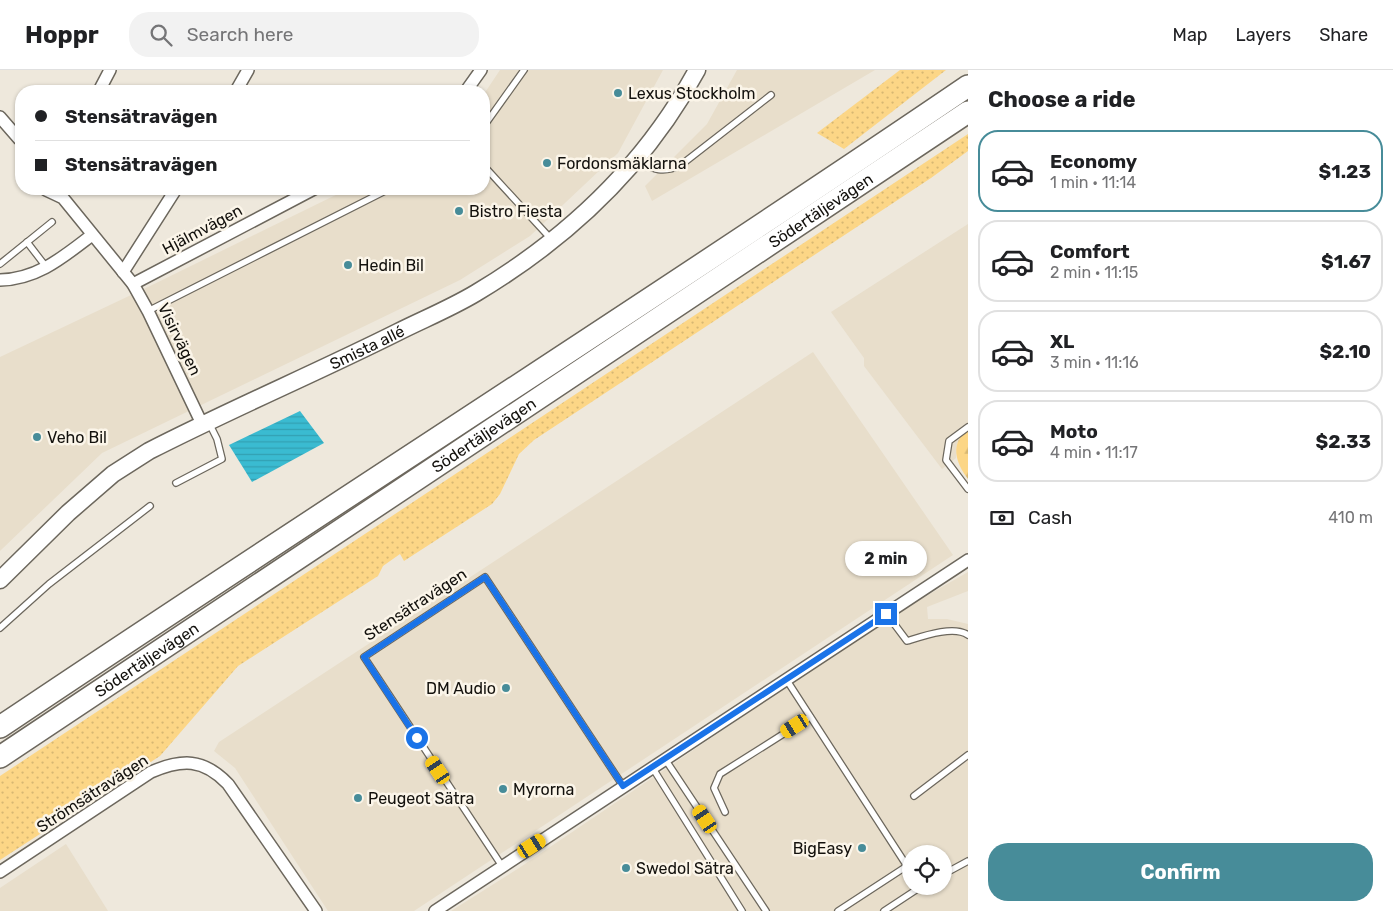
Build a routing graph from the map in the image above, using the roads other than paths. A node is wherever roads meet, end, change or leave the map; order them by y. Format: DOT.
graph roads {
  1 [pos="110,70"];
  2 [pos="248,70"];
  3 [pos="481,70"];
  4 [pos="524,70"];
  5 [pos="697,70"];
  6 [pos="102,85"];
  7 [pos="239,85"];
  8 [pos="470,85"];
  9 [pos="968,86"];
  10 [pos="771,95"];
  11 [pos="968,112"];
  12 [pos="0,117"];
  13 [pos="490,118"];
  14 [pos="15,135"];
  15 [pos="636,162"];
  16 [pos="490,173"];
  17 [pos="57,195"];
  18 [pos="172,195"];
  19 [pos="303,195"];
  20 [pos="377,195"];
  21 [pos="52,222"];
  22 [pos="92,235"];
  23 [pos="553,241"];
  24 [pos="27,242"];
  25 [pos="0,264"];
  26 [pos="48,268"];
  27 [pos="123,272"];
  28 [pos="0,280"];
  29 [pos="133,284"];
  30 [pos="148,311"];
  31 [pos="205,423"];
  32 [pos="968,427"];
  33 [pos="176,483"];
  34 [pos="968,489"];
  35 [pos="150,506"];
  36 [pos="968,560"];
  37 [pos="0,580"];
  38 [pos="886,614"];
  39 [pos="0,628"];
  40 [pos="968,635"];
  41 [pos="786,679"];
  42 [pos="810,717"];
  43 [pos="0,727"];
  44 [pos="968,755"];
  45 [pos="0,757"];
  46 [pos="664,758"];
  47 [pos="652,767"];
  48 [pos="623,786"];
  49 [pos="914,796"];
  50 [pos="725,812"];
  51 [pos="968,861"];
  52 [pos="502,866"];
  53 [pos="952,870"];
  54 [pos="0,872"];
  55 [pos="908,895"];
  56 [pos="316,911"];
  57 [pos="434,911"];
  58 [pos="742,911"];
  59 [pos="766,911"];
  60 [pos="838,911"];
  61 [pos="884,911"];
  1 -- 6 [label="street"];
  2 -- 7 [label="street"];
  3 -- 8 [label="street"];
  4 -- 13 [label="lane"];
  5 -- 15 [label="street, Smista allé"];
  9 -- 43 [label="highway, Södertäljevägen"];
  10 -- 15 [label="lane"];
  11 -- 45 [label="highway, Södertäljevägen"];
  12 -- 14 [label="street"];
  15 -- 23 [label="street, Smista allé"];
  16 -- 23 [label="lane"];
  17 -- 22 [label="street, Visirvägen"];
  18 -- 27 [label="street"];
  19 -- 29 [label="street, Hjälmvägen"];
  20 -- 30 [label="lane"];
  21 -- 24 [label="lane"];
  22 -- 26 [label="street"];
  22 -- 27 [label="street, Visirvägen"];
  23 -- 31 [label="street, Smista allé"];
  24 -- 25 [label="lane"];
  24 -- 26 [label="lane"];
  26 -- 28 [label="street"];
  27 -- 29 [label="street, Visirvägen"];
  29 -- 30 [label="street, Visirvägen"];
  30 -- 31 [label="street, Visirvägen"];
  31 -- 33 [label="lane"];
  31 -- 37 [label="street, Smista allé"];
  32 -- 34 [label="lane"];
  35 -- 39 [label="lane"];
  36 -- 38 [label="street"];
  38 -- 40 [label="lane"];
  38 -- 41 [label="street"];
  41 -- 42 [label="lane"];
  41 -- 46 [label="street"];
  42 -- 50 [label="lane"];
  42 -- 60 [label="lane"];
  44 -- 49 [label="lane"];
  46 -- 47 [label="street"];
  46 -- 59 [label="lane"];
  47 -- 48 [label="street"];
  47 -- 58 [label="lane"];
  48 -- 52 [label="street"];
  48 -- 52 [label="lane, Stensätravägen"];
  51 -- 53 [label="lane"];
  52 -- 57 [label="street"];
  54 -- 56 [label="street, Strömsätravägen"];
  55 -- 61 [label="lane"];
}
